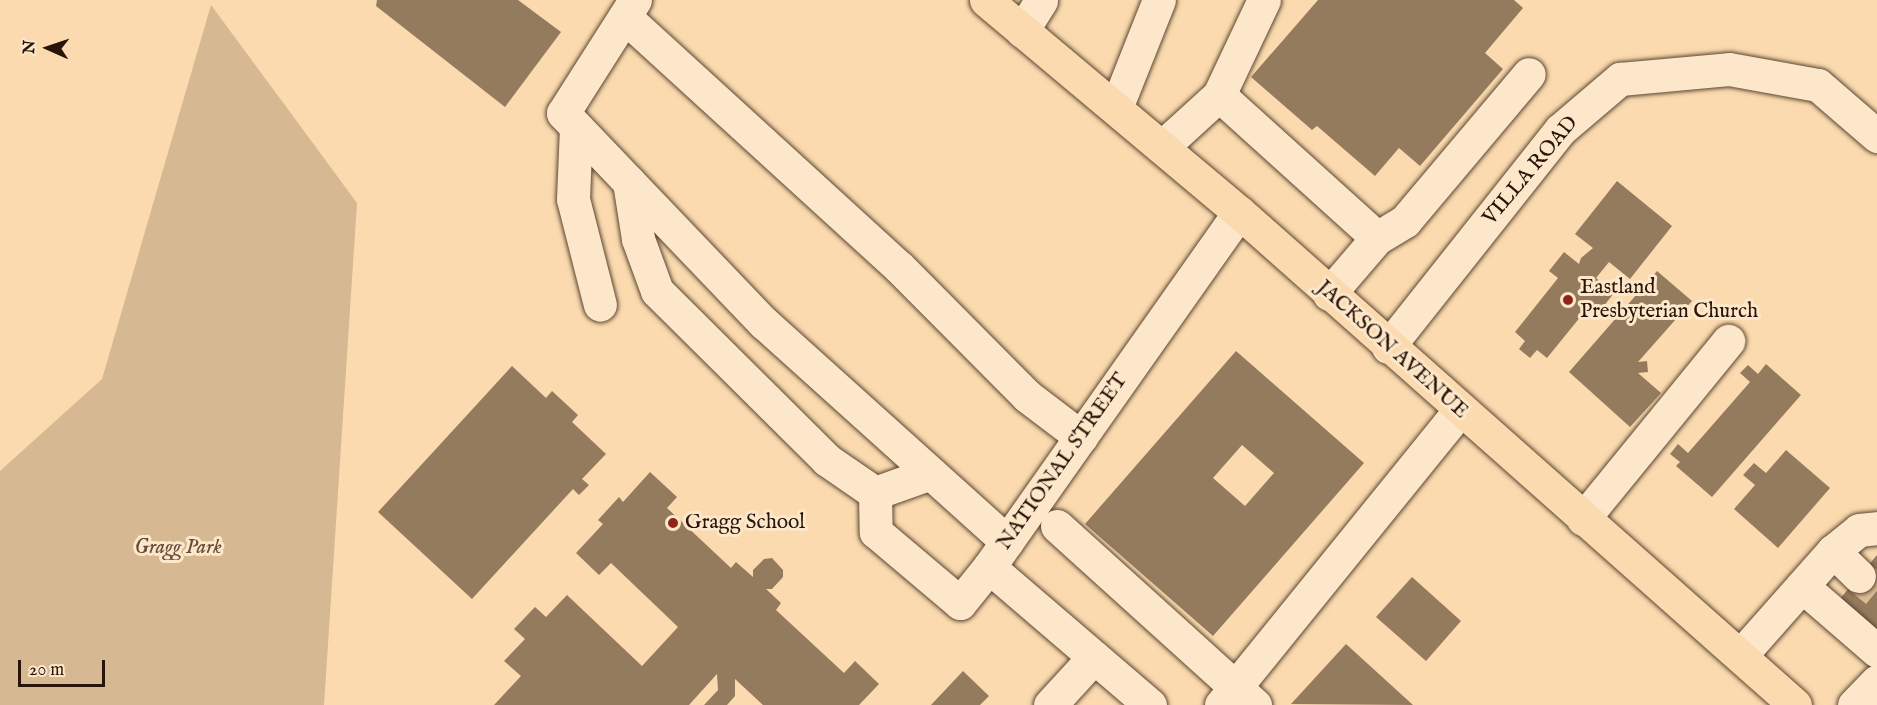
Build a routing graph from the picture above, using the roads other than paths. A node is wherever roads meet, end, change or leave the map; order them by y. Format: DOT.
graph roads {
  1 [pos="986,0"];
  2 [pos="1041,0"];
  3 [pos="1159,0"];
  4 [pos="1264,0"];
  5 [pos="630,9"];
  6 [pos="1022,31"];
  7 [pos="1529,74"];
  8 [pos="1219,95"];
  9 [pos="1116,108"];
  10 [pos="576,127"];
  11 [pos="1877,136"];
  12 [pos="1162,147"];
  13 [pos="629,182"];
  14 [pos="1239,212"];
  15 [pos="1377,238"];
  16 [pos="1329,294"];
  17 [pos="600,305"];
  18 [pos="1728,341"];
  19 [pos="1388,347"];
  20 [pos="1458,411"];
  21 [pos="1081,437"];
  22 [pos="931,473"];
  23 [pos="874,493"];
  24 [pos="1583,519"];
  25 [pos="1057,526"];
  26 [pos="1877,528"];
  27 [pos="1833,551"];
  28 [pos="998,554"];
  29 [pos="1859,576"];
  30 [pos="1802,586"];
  31 [pos="1877,651"];
  32 [pos="1740,656"];
  33 [pos="1094,657"];
  34 [pos="1877,681"];
  35 [pos="1237,699"];
  36 [pos="1050,705"];
  37 [pos="1150,705"];
  38 [pos="1795,705"];
  39 [pos="1854,705"];
  1 -- 6 [label="main road, JACKSON AVENUE"];
  2 -- 6 [label="street"];
  3 -- 9 [label="street"];
  4 -- 8 [label="street"];
  5 -- 10 [label="street"];
  5 -- 21 [label="street"];
  6 -- 9 [label="main road, JACKSON AVENUE"];
  7 -- 15 [label="street"];
  8 -- 12 [label="street"];
  8 -- 15 [label="street"];
  9 -- 12 [label="main road, JACKSON AVENUE"];
  10 -- 13 [label="street"];
  10 -- 17 [label="street"];
  11 -- 19 [label="street, VILLA ROAD"];
  12 -- 14 [label="main road, JACKSON AVENUE"];
  13 -- 22 [label="street"];
  13 -- 23 [label="street"];
  14 -- 16 [label="main road, JACKSON AVENUE"];
  14 -- 21 [label="street, NATIONAL STREET"];
  15 -- 16 [label="street"];
  16 -- 19 [label="main road, JACKSON AVENUE"];
  18 -- 24 [label="street"];
  19 -- 20 [label="main road, JACKSON AVENUE"];
  20 -- 24 [label="main road, JACKSON AVENUE"];
  20 -- 35 [label="street"];
  21 -- 28 [label="street, NATIONAL STREET"];
  22 -- 23 [label="street"];
  22 -- 28 [label="street"];
  23 -- 28 [label="street"];
  24 -- 32 [label="main road, JACKSON AVENUE"];
  25 -- 35 [label="street"];
  26 -- 27 [label="street"];
  27 -- 29 [label="street"];
  27 -- 30 [label="street"];
  28 -- 33 [label="street, NATIONAL STREET"];
  30 -- 31 [label="street"];
  30 -- 32 [label="street"];
  32 -- 38 [label="main road, JACKSON AVENUE"];
  33 -- 36 [label="street"];
  33 -- 37 [label="street, NATIONAL STREET"];
  34 -- 39 [label="street"];
}
